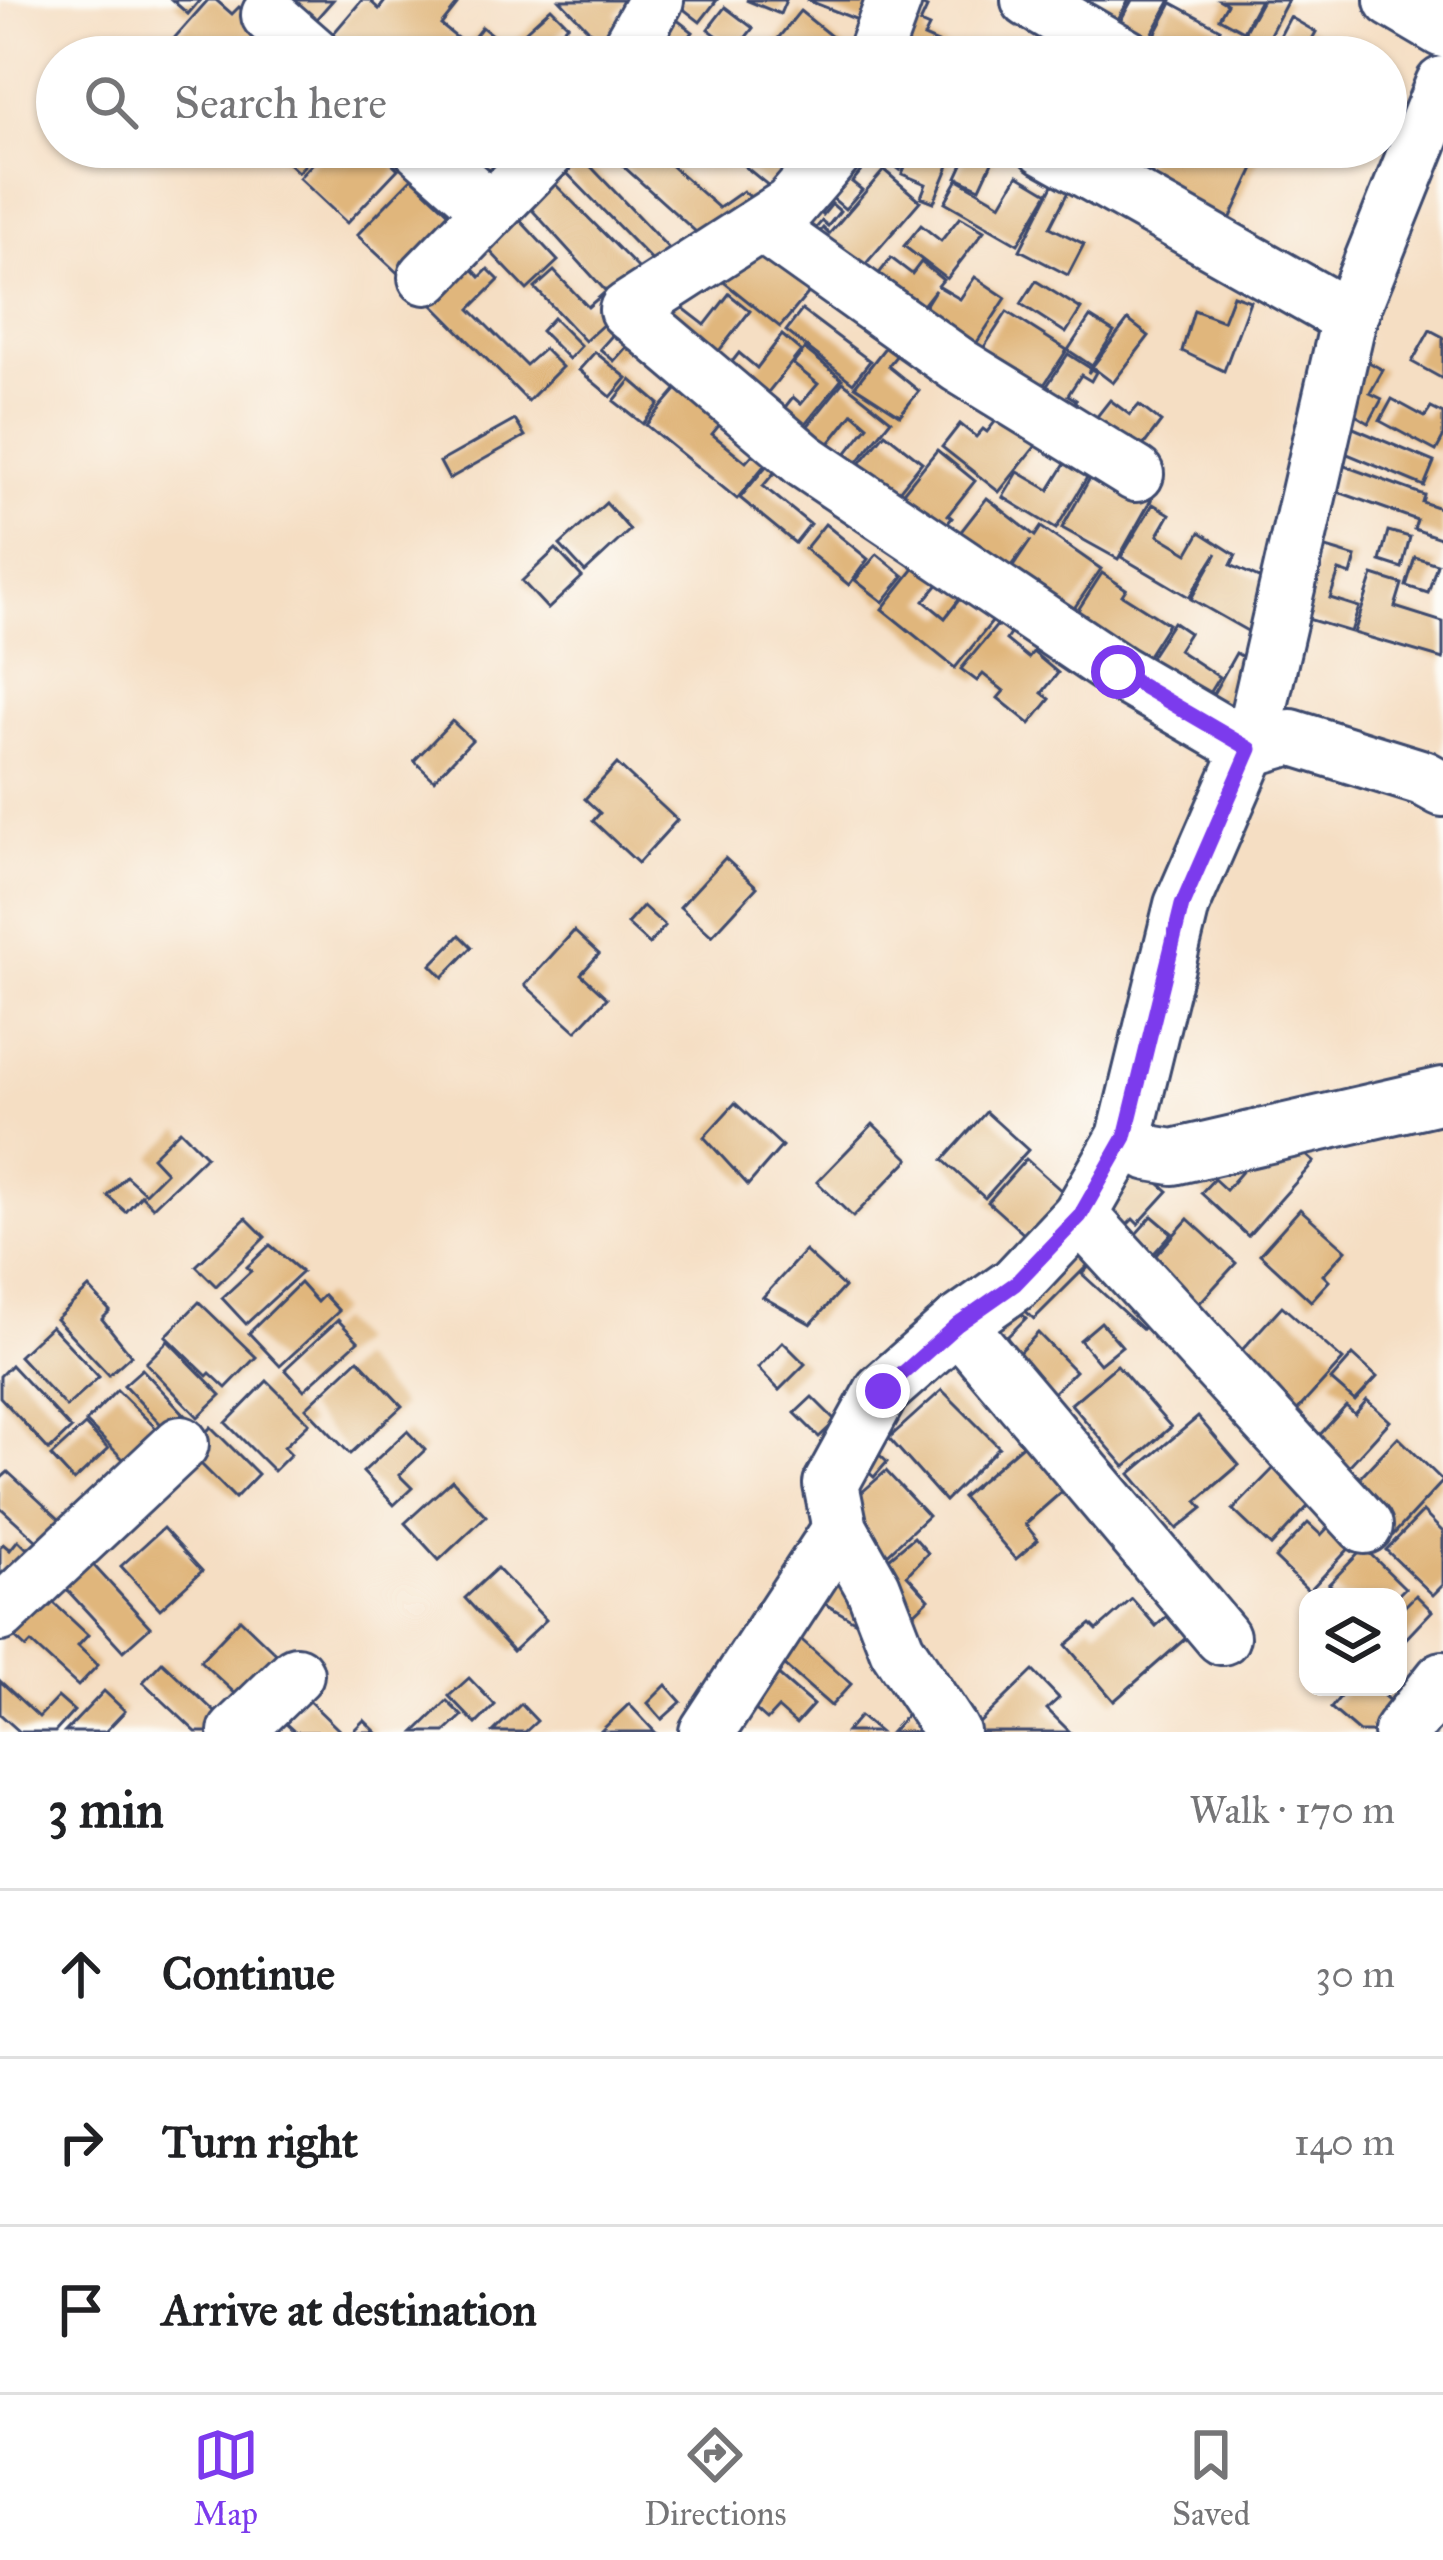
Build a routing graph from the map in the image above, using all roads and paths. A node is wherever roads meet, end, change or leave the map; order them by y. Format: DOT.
graph roads {
  1 [pos="656,0"];
  2 [pos="894,0"];
  3 [pos="1029,0"];
  4 [pos="1392,0"];
  5 [pos="269,16"];
  6 [pos="1443,30"];
  7 [pos="292,36"];
  8 [pos="635,36"];
  9 [pos="883,36"];
  10 [pos="1091,36"];
  11 [pos="1443,84"];
  12 [pos="444,168"];
  13 [pos="531,168"];
  14 [pos="822,168"];
  15 [pos="1082,168"];
  16 [pos="490,209"];
  17 [pos="762,225"];
  18 [pos="426,278"];
  19 [pos="1349,318"];
  20 [pos="1136,474"];
  21 [pos="1250,749"];
  22 [pos="1443,789"];
  23 [pos="1443,1095"];
  24 [pos="1125,1137"];
  25 [pos="1080,1216"];
  26 [pos="958,1324"];
  27 [pos="181,1444"];
  28 [pos="1364,1526"];
  29 [pos="840,1529"];
  30 [pos="0,1614"];
  31 [pos="1222,1637"];
  32 [pos="296,1675"];
  33 [pos="1443,1679"];
  34 [pos="236,1732"];
  35 [pos="706,1732"];
  36 [pos="952,1732"];
  37 [pos="1401,1732"];
  1 -- 8 [label="street"];
  2 -- 9 [label="street"];
  3 -- 10 [label="street"];
  4 -- 6 [label="street"];
  5 -- 7 [label="street"];
  11 -- 19 [label="street"];
  12 -- 16 [label="street"];
  13 -- 16 [label="street"];
  14 -- 17 [label="street"];
  15 -- 19 [label="street"];
  16 -- 18 [label="street"];
  17 -- 20 [label="street"];
  17 -- 21 [label="street"];
  19 -- 21 [label="street"];
  21 -- 22 [label="street"];
  21 -- 24 [label="street"];
  23 -- 24 [label="street"];
  24 -- 25 [label="street"];
  25 -- 26 [label="street"];
  25 -- 28 [label="street"];
  26 -- 29 [label="street"];
  26 -- 31 [label="street"];
  27 -- 30 [label="street"];
  29 -- 35 [label="street"];
  29 -- 36 [label="street"];
  32 -- 34 [label="street"];
  33 -- 37 [label="street"];
}
